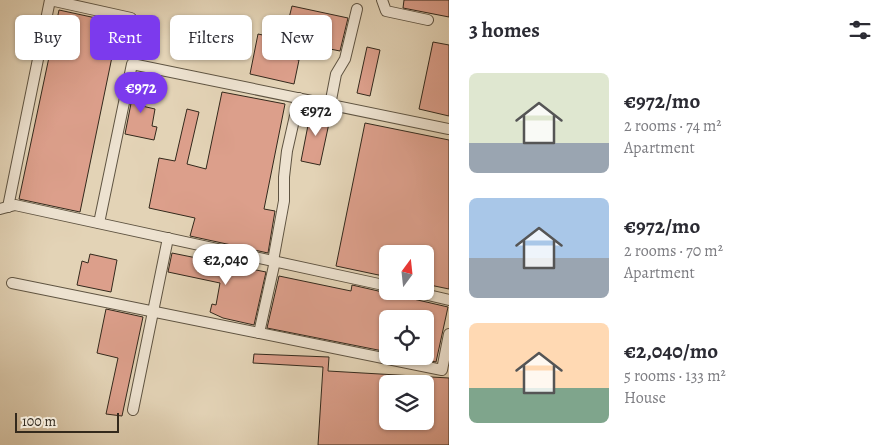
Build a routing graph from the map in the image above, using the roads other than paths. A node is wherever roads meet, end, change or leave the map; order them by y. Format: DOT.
graph roads {
  1 [pos="382,0"];
  2 [pos="356,9"];
  3 [pos="118,15"];
  4 [pos="428,20"];
  5 [pos="299,98"];
  6 [pos="330,105"];
  7 [pos="449,129"];
  8 [pos="4,208"];
  9 [pos="99,222"];
  10 [pos="168,238"];
  11 [pos="274,261"];
  12 [pos="12,283"];
  13 [pos="379,284"];
  14 [pos="434,296"];
  15 [pos="449,300"];
  16 [pos="152,311"];
  17 [pos="259,333"];
  18 [pos="449,334"];
  19 [pos="445,371"];
  20 [pos="133,410"];
  1 -- 4 [label="lane"];
  2 -- 6 [label="lane"];
  3 -- 8 [label="lane"];
  5 -- 6 [label="lane"];
  5 -- 9 [label="lane"];
  5 -- 11 [label="lane"];
  6 -- 7 [label="lane"];
  8 -- 9 [label="lane"];
  9 -- 10 [label="lane"];
  10 -- 11 [label="lane"];
  10 -- 16 [label="lane"];
  11 -- 13 [label="lane"];
  11 -- 17 [label="lane"];
  12 -- 16 [label="lane"];
  14 -- 15 [label="lane"];
  16 -- 17 [label="lane"];
  16 -- 20 [label="lane"];
  17 -- 19 [label="lane"];
  18 -- 19 [label="lane"];
}
